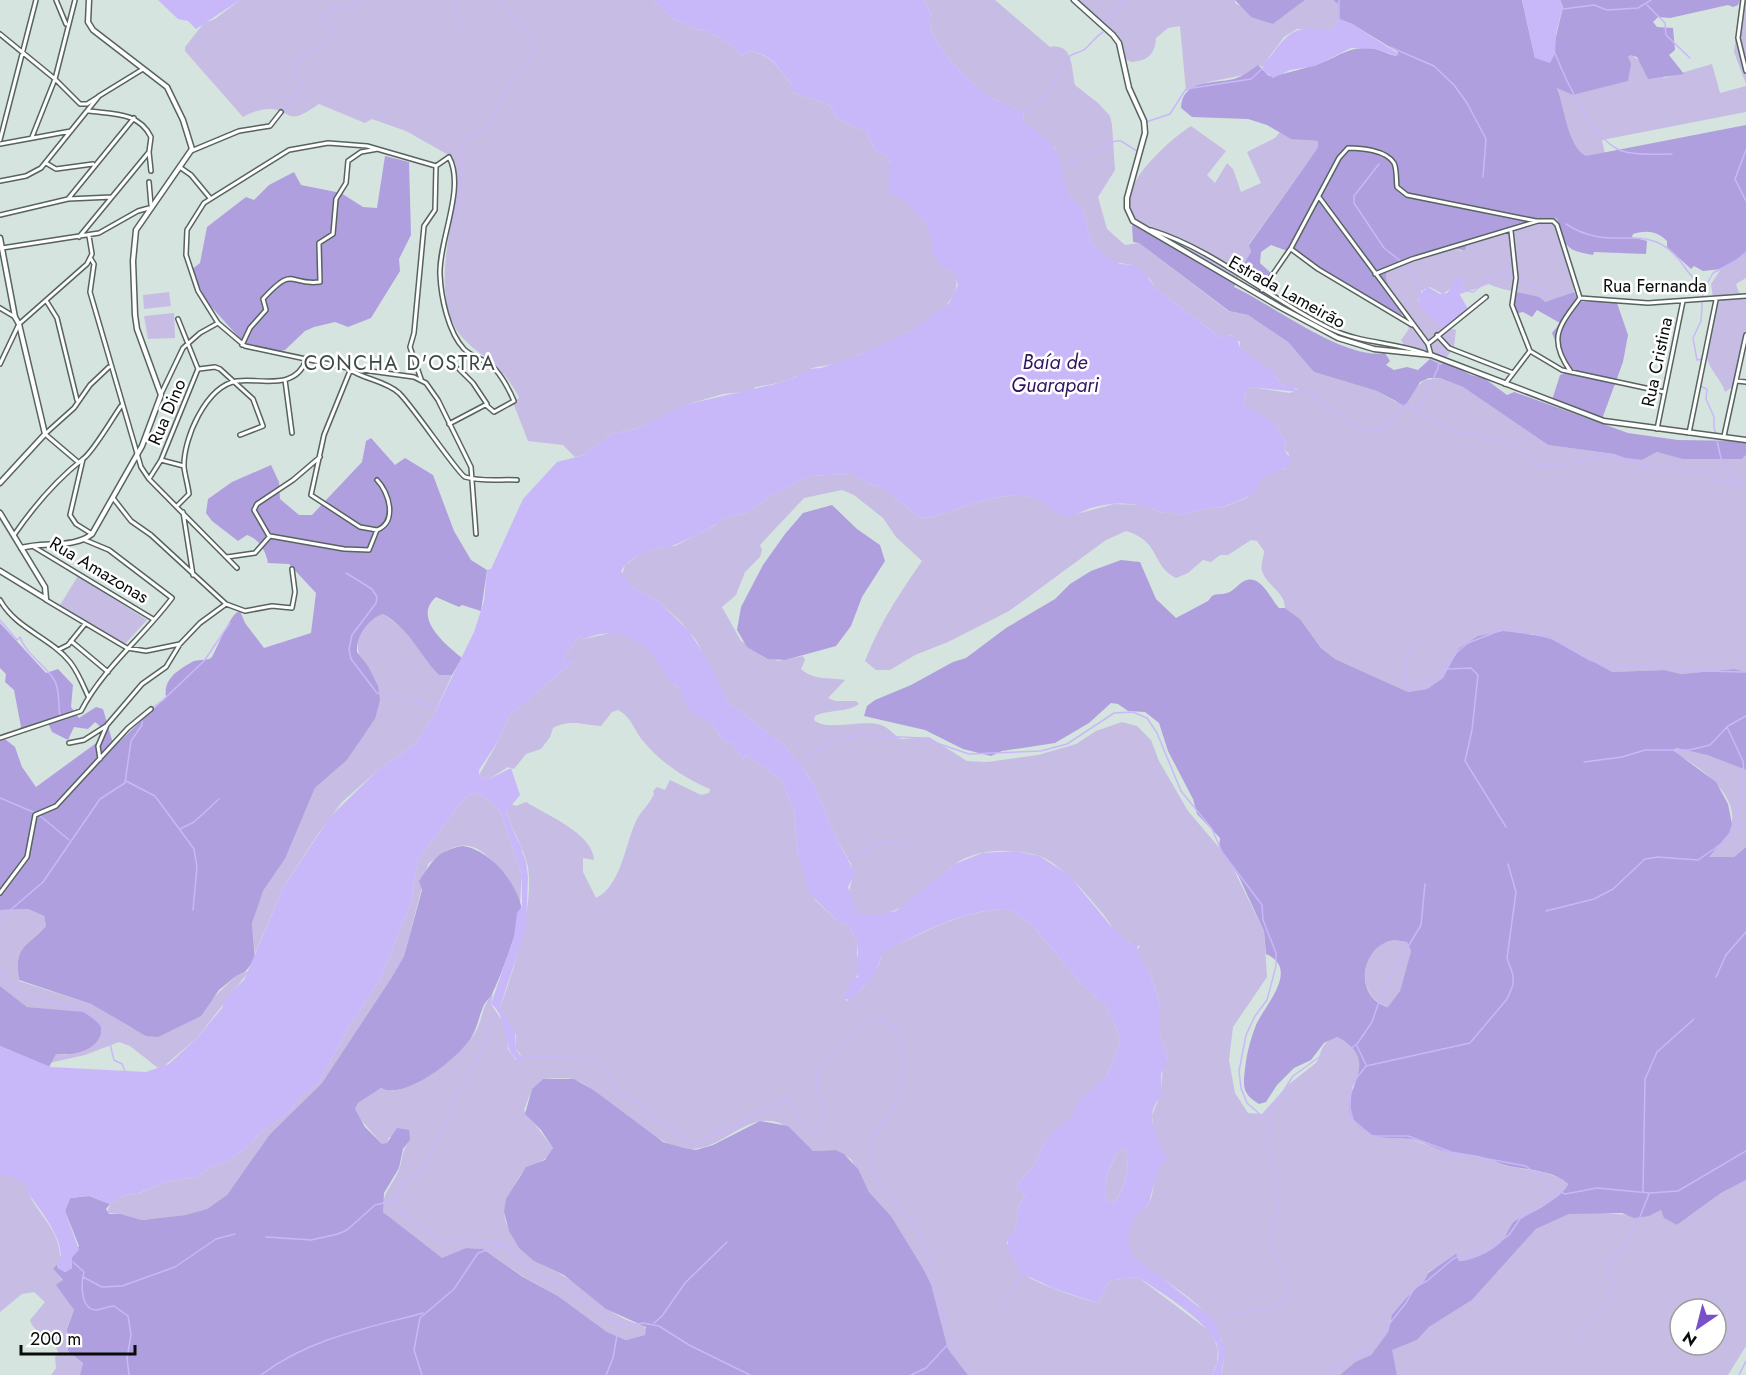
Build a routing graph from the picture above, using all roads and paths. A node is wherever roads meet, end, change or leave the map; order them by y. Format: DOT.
graph roads {
  1 [pos="36,0"];
  2 [pos="56,0"];
  3 [pos="75,0"];
  4 [pos="89,0"];
  5 [pos="1074,0"];
  6 [pos="1743,0"];
  7 [pos="67,26"];
  8 [pos="0,34"];
  9 [pos="22,53"];
  10 [pos="143,69"];
  11 [pos="1746,71"];
  12 [pos="56,79"];
  13 [pos="99,96"];
  14 [pos="89,111"];
  15 [pos="281,112"];
  16 [pos="134,118"];
  17 [pos="73,131"];
  18 [pos="32,137"];
  19 [pos="0,142"];
  20 [pos="380,149"];
  21 [pos="191,151"];
  22 [pos="149,152"];
  23 [pos="46,163"];
  24 [pos="95,164"];
  25 [pos="436,166"];
  26 [pos="181,168"];
  27 [pos="151,171"];
  28 [pos="0,181"];
  29 [pos="149,182"];
  30 [pos="112,197"];
  31 [pos="1319,197"];
  32 [pos="210,198"];
  33 [pos="68,199"];
  34 [pos="150,207"];
  35 [pos="0,215"];
  36 [pos="1538,221"];
  37 [pos="1143,229"];
  38 [pos="1511,231"];
  39 [pos="89,236"];
  40 [pos="80,237"];
  41 [pos="0,238"];
  42 [pos="2,248"];
  43 [pos="1291,248"];
  44 [pos="91,259"];
  45 [pos="1375,274"];
  46 [pos="1262,290"];
  47 [pos="1746,296"];
  48 [pos="1486,297"];
  49 [pos="1580,298"];
  50 [pos="1683,300"];
  51 [pos="1716,300"];
  52 [pos="46,302"];
  53 [pos="0,308"];
  54 [pos="15,317"];
  55 [pos="178,320"];
  56 [pos="218,323"];
  57 [pos="19,324"];
  58 [pos="1414,326"];
  59 [pos="1437,335"];
  60 [pos="1746,335"];
  61 [pos="187,342"];
  62 [pos="1428,344"];
  63 [pos="242,345"];
  64 [pos="1530,351"];
  65 [pos="1429,354"];
  66 [pos="306,360"];
  67 [pos="0,364"];
  68 [pos="110,367"];
  69 [pos="198,369"];
  70 [pos="349,369"];
  71 [pos="459,369"];
  72 [pos="1571,372"];
  73 [pos="1514,373"];
  74 [pos="421,379"];
  75 [pos="285,380"];
  76 [pos="1737,381"];
  77 [pos="234,382"];
  78 [pos="1746,382"];
  79 [pos="1505,384"];
  80 [pos="1664,392"];
  81 [pos="161,395"];
  82 [pos="77,401"];
  83 [pos="486,405"];
  84 [pos="122,406"];
  85 [pos="449,424"];
  86 [pos="1657,429"];
  87 [pos="291,433"];
  88 [pos="1689,433"];
  89 [pos="45,434"];
  90 [pos="240,435"];
  91 [pos="1725,436"];
  92 [pos="1746,440"];
  93 [pos="322,455"];
  94 [pos="137,457"];
  95 [pos="83,459"];
  96 [pos="161,460"];
  97 [pos="78,462"];
  98 [pos="184,466"];
  99 [pos="473,478"];
  100 [pos="149,479"];
  101 [pos="377,480"];
  102 [pos="517,480"];
  103 [pos="0,483"];
  104 [pos="113,498"];
  105 [pos="177,506"];
  106 [pos="183,512"];
  107 [pos="0,513"];
  108 [pos="377,530"];
  109 [pos="92,534"];
  110 [pos="476,534"];
  111 [pos="14,535"];
  112 [pos="269,536"];
  113 [pos="85,540"];
  114 [pos="32,545"];
  115 [pos="21,548"];
  116 [pos="227,557"];
  117 [pos="237,568"];
  118 [pos="292,569"];
  119 [pos="0,571"];
  120 [pos="193,577"];
  121 [pos="46,599"];
  122 [pos="0,600"];
  123 [pos="225,604"];
  124 [pos="153,619"];
  125 [pos="85,624"];
  126 [pos="71,641"];
  127 [pos="180,644"];
  128 [pos="127,648"];
  129 [pos="57,650"];
  130 [pos="108,672"];
  131 [pos="88,697"];
  132 [pos="151,709"];
  133 [pos="107,725"];
  134 [pos="0,738"];
  135 [pos="69,743"];
  136 [pos="100,759"];
  137 [pos="0,893"];
  1 -- 9 [label="street"];
  2 -- 7 [label="street"];
  3 -- 7 [label="street"];
  4 -- 10 [label="street"];
  5 -- 37 [label="street"];
  6 -- 11 [label="street"];
  7 -- 12 [label="street"];
  8 -- 9 [label="street"];
  9 -- 12 [label="street"];
  9 -- 19 [label="street"];
  10 -- 13 [label="street"];
  10 -- 21 [label="street"];
  12 -- 13 [label="street"];
  12 -- 18 [label="street"];
  13 -- 14 [label="street"];
  14 -- 16 [label="street"];
  14 -- 17 [label="street"];
  15 -- 21 [label="street"];
  16 -- 22 [label="street"];
  16 -- 24 [label="street"];
  17 -- 18 [label="street"];
  17 -- 23 [label="street"];
  18 -- 19 [label="street"];
  20 -- 25 [label="street"];
  20 -- 32 [label="street"];
  20 -- 63 [label="street"];
  21 -- 26 [label="street"];
  22 -- 27 [label="street"];
  22 -- 30 [label="street"];
  23 -- 24 [label="street"];
  23 -- 28 [label="street"];
  24 -- 33 [label="street"];
  25 -- 74 [label="street"];
  25 -- 83 [label="street"];
  26 -- 32 [label="street"];
  26 -- 34 [label="street"];
  29 -- 34 [label="street"];
  30 -- 33 [label="street"];
  30 -- 40 [label="street"];
  31 -- 36 [label="street"];
  31 -- 43 [label="street"];
  31 -- 45 [label="street"];
  32 -- 56 [label="street"];
  33 -- 35 [label="street"];
  34 -- 39 [label="street"];
  34 -- 81 [label="street"];
  36 -- 38 [label="street"];
  36 -- 49 [label="street, Rua Fernanda"];
  37 -- 46 [label="street"];
  37 -- 65 [label="street, Estrada Lameirão"];
  38 -- 45 [label="street"];
  38 -- 64 [label="street"];
  39 -- 40 [label="street"];
  39 -- 44 [label="street"];
  40 -- 42 [label="street"];
  41 -- 42 [label="street"];
  42 -- 54 [label="street"];
  43 -- 46 [label="street"];
  43 -- 58 [label="street"];
  44 -- 52 [label="street"];
  44 -- 68 [label="street"];
  45 -- 58 [label="street"];
  46 -- 65 [label="street"];
  47 -- 51 [label="street, Rua Fernanda"];
  48 -- 59 [label="street"];
  49 -- 50 [label="street, Rua Fernanda"];
  49 -- 72 [label="street"];
  50 -- 51 [label="street, Rua Fernanda"];
  50 -- 80 [label="street, Rua Cristina"];
  51 -- 88 [label="street"];
  52 -- 57 [label="street"];
  52 -- 82 [label="street"];
  53 -- 54 [label="street"];
  54 -- 57 [label="street"];
  55 -- 61 [label="street, Rua Dino"];
  56 -- 61 [label="street"];
  56 -- 63 [label="street"];
  57 -- 67 [label="street"];
  57 -- 89 [label="street"];
  58 -- 62 [label="street"];
  59 -- 62 [label="street"];
  59 -- 73 [label="street"];
  60 -- 76 [label="street"];
  61 -- 69 [label="street, Rua Dino"];
  61 -- 81 [label="street"];
  62 -- 65 [label="street"];
  63 -- 66 [label="street"];
  64 -- 72 [label="street"];
  64 -- 73 [label="street"];
  65 -- 79 [label="street, Estrada Lameirão"];
  66 -- 70 [label="street"];
  66 -- 75 [label="street"];
  68 -- 82 [label="street"];
  68 -- 84 [label="street"];
  69 -- 77 [label="street"];
  69 -- 96 [label="street, Rua Dino"];
  70 -- 74 [label="street"];
  70 -- 93 [label="street"];
  70 -- 99 [label="street"];
  71 -- 83 [label="street"];
  72 -- 80 [label="street"];
  73 -- 79 [label="street"];
  74 -- 85 [label="street"];
  75 -- 77 [label="street"];
  75 -- 87 [label="street"];
  76 -- 78 [label="street"];
  76 -- 91 [label="street"];
  77 -- 90 [label="street"];
  77 -- 98 [label="street"];
  79 -- 86 [label="street, Estrada Lameirão"];
  80 -- 86 [label="street, Rua Cristina"];
  81 -- 94 [label="street"];
  82 -- 89 [label="street"];
  83 -- 85 [label="street"];
  84 -- 94 [label="street"];
  84 -- 95 [label="street"];
  85 -- 99 [label="street"];
  86 -- 88 [label="street, Estrada Lameirão"];
  88 -- 91 [label="street, Estrada Lameirão"];
  89 -- 97 [label="street"];
  89 -- 103 [label="street"];
  91 -- 92 [label="street, Estrada Lameirão"];
  93 -- 108 [label="street"];
  93 -- 112 [label="street"];
  94 -- 100 [label="street"];
  94 -- 104 [label="street"];
  95 -- 97 [label="street"];
  95 -- 109 [label="street"];
  96 -- 98 [label="street"];
  96 -- 100 [label="street, Rua Dino"];
  97 -- 111 [label="street"];
  98 -- 105 [label="street"];
  99 -- 102 [label="street"];
  99 -- 110 [label="street"];
  100 -- 105 [label="street"];
  101 -- 108 [label="street"];
  104 -- 109 [label="street"];
  104 -- 120 [label="street"];
  105 -- 106 [label="street"];
  106 -- 116 [label="street"];
  106 -- 120 [label="street"];
  107 -- 111 [label="street"];
  108 -- 112 [label="street"];
  109 -- 113 [label="street"];
  111 -- 115 [label="street"];
  112 -- 116 [label="street"];
  113 -- 114 [label="street"];
  113 -- 124 [label="street"];
  114 -- 115 [label="street"];
  114 -- 124 [label="street, Rua Amazonas"];
  115 -- 121 [label="street"];
  116 -- 117 [label="street"];
  118 -- 123 [label="street"];
  119 -- 121 [label="street"];
  120 -- 123 [label="street"];
  121 -- 125 [label="street"];
  122 -- 129 [label="street"];
  123 -- 127 [label="street"];
  124 -- 128 [label="street"];
  125 -- 126 [label="street"];
  125 -- 128 [label="street"];
  126 -- 129 [label="street"];
  126 -- 130 [label="street"];
  127 -- 128 [label="street"];
  127 -- 133 [label="street"];
  128 -- 130 [label="street"];
  129 -- 131 [label="street"];
  130 -- 131 [label="street"];
  131 -- 134 [label="street"];
  132 -- 136 [label="street"];
  133 -- 135 [label="street"];
  133 -- 136 [label="street"];
  136 -- 137 [label="street"];
}
